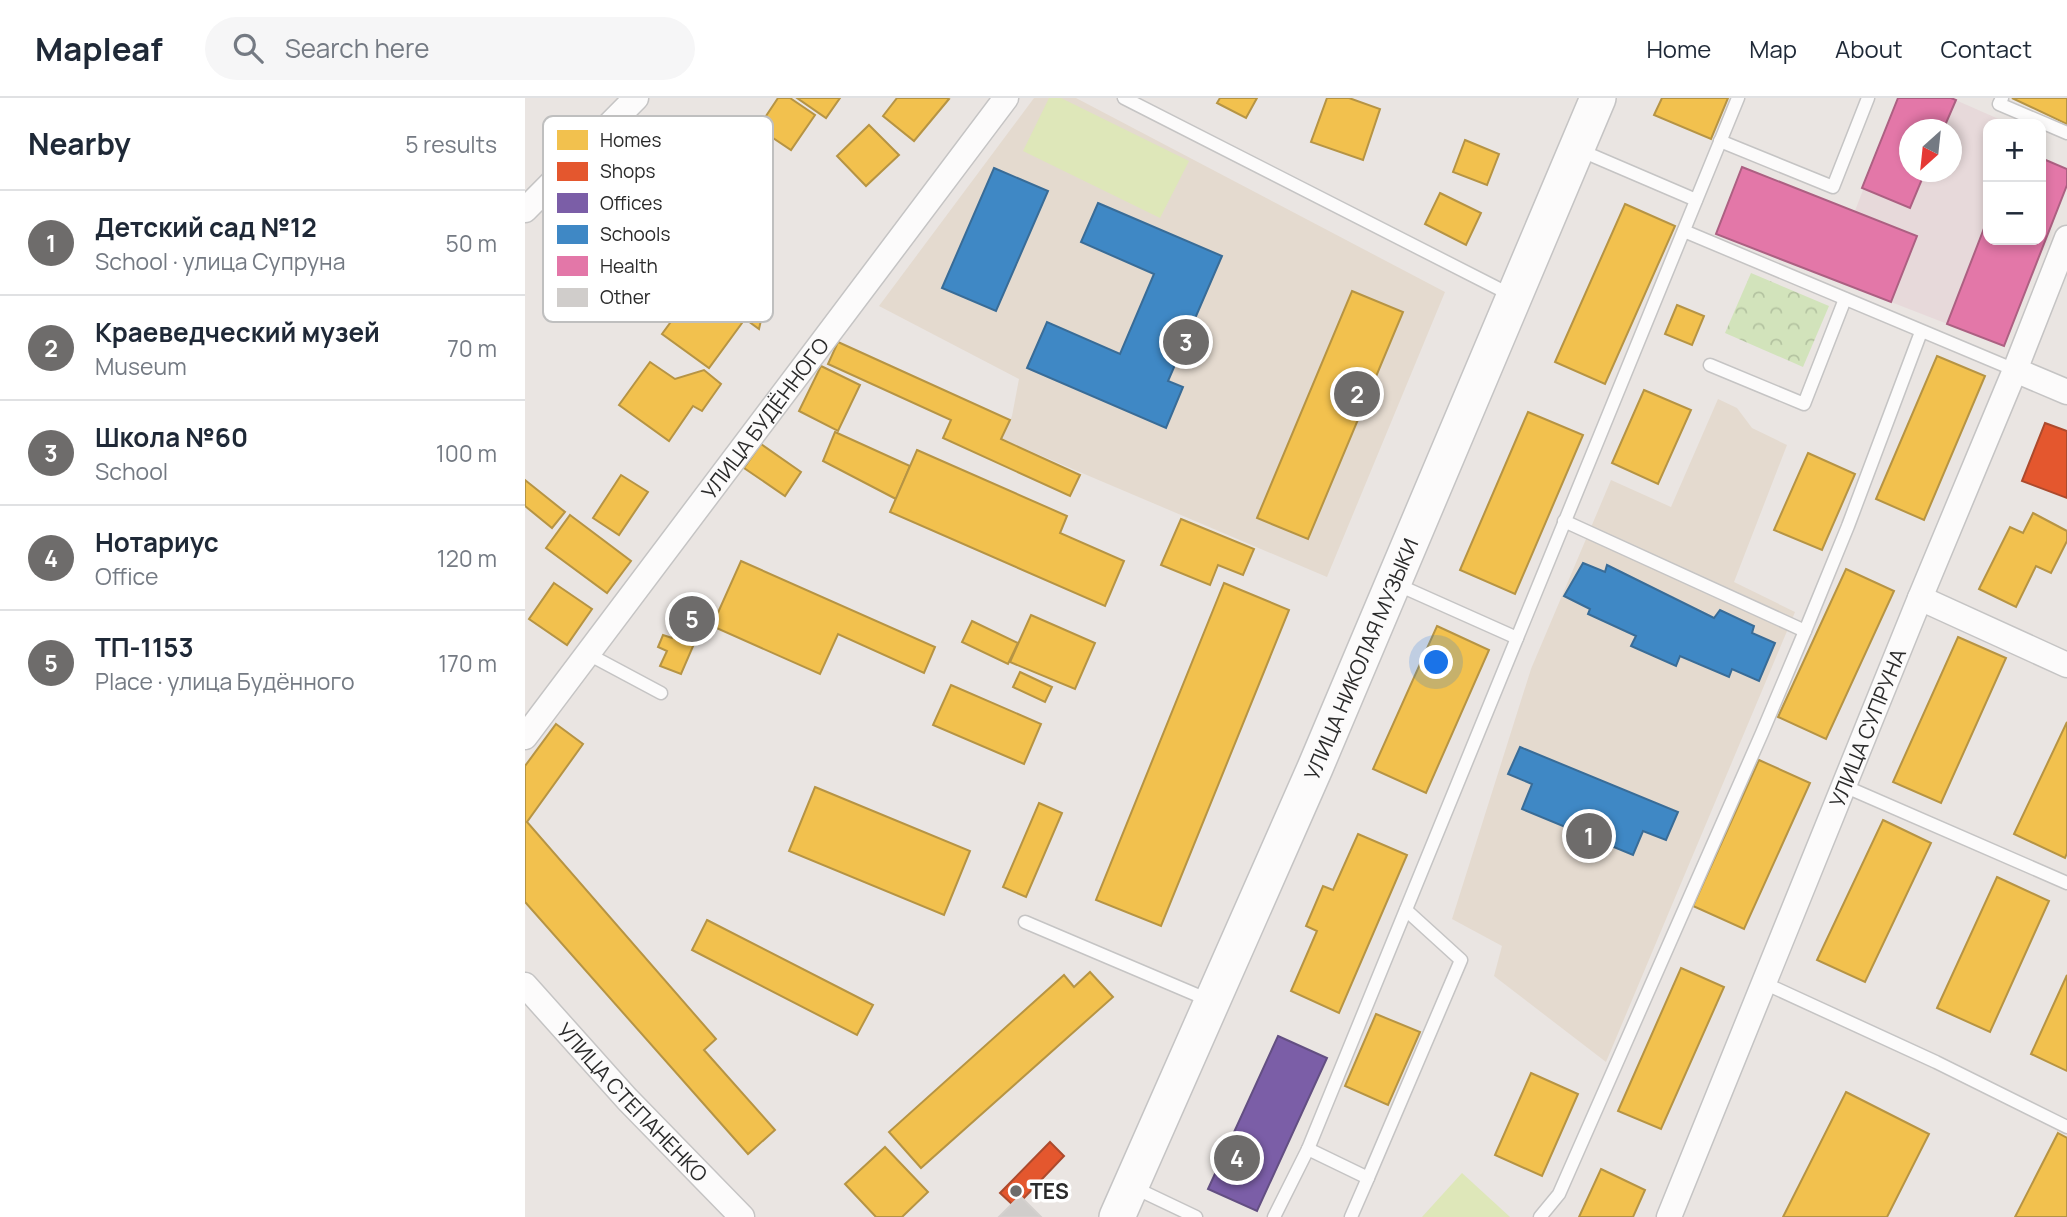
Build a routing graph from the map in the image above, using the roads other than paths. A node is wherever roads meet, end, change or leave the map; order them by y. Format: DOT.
graph roads {
  1 [pos="636,98"];
  2 [pos="1006,98"];
  3 [pos="1124,98"];
  4 [pos="1598,98"];
  5 [pos="1738,98"];
  6 [pos="1868,98"];
  7 [pos="2002,98"];
  8 [pos="618,116"];
  9 [pos="2067,133"];
  10 [pos="1720,141"];
  11 [pos="1576,149"];
  12 [pos="543,192"];
  13 [pos="1696,200"];
  14 [pos="525,210"];
  15 [pos="1684,231"];
  16 [pos="2067,238"];
  17 [pos="1513,296"];
  18 [pos="1845,299"];
  19 [pos="1921,332"];
  20 [pos="1710,365"];
  21 [pos="2015,370"];
  22 [pos="2067,392"];
  23 [pos="1565,521"];
  24 [pos="1393,582"];
  25 [pos="1920,598"];
  26 [pos="1805,631"];
  27 [pos="1517,638"];
  28 [pos="588,654"];
  29 [pos="2067,666"];
  30 [pos="661,692"];
  31 [pos="525,737"];
  32 [pos="1844,786"];
  33 [pos="2067,883"];
  34 [pos="1406,910"];
  35 [pos="1025,922"];
  36 [pos="1764,983"];
  37 [pos="525,985"];
  38 [pos="1211,1002"];
  39 [pos="2067,1127"];
  40 [pos="1308,1149"];
  41 [pos="1368,1178"];
  42 [pos="1124,1201"];
  43 [pos="742,1217"];
  44 [pos="1196,1217"];
  45 [pos="1274,1217"];
  46 [pos="1351,1217"];
  47 [pos="1540,1217"];
  48 [pos="1669,1217"];
  1 -- 8 [label="street"];
  2 -- 28 [label="street, УЛИЦА БУДЁННОГО"];
  3 -- 17 [label="lane"];
  4 -- 11 [label="main road, УЛИЦА НИКОЛАЯ МУЗЫКИ"];
  5 -- 10 [label="lane"];
  6 -- 10 [label="lane"];
  7 -- 9 [label="lane"];
  10 -- 13 [label="lane"];
  11 -- 13 [label="lane"];
  11 -- 17 [label="main road, УЛИЦА НИКОЛАЯ МУЗЫКИ"];
  12 -- 14 [label="street"];
  13 -- 15 [label="lane"];
  15 -- 18 [label="lane"];
  15 -- 23 [label="lane"];
  16 -- 21 [label="street, УЛИЦА СУПРУНА"];
  17 -- 24 [label="main road, УЛИЦА НИКОЛАЯ МУЗЫКИ"];
  18 -- 19 [label="lane"];
  18 -- 20 [label="lane"];
  19 -- 21 [label="lane"];
  19 -- 26 [label="lane"];
  21 -- 22 [label="street"];
  21 -- 25 [label="street, УЛИЦА СУПРУНА"];
  23 -- 26 [label="lane"];
  23 -- 27 [label="lane"];
  24 -- 27 [label="lane"];
  24 -- 38 [label="main road, УЛИЦА НИКОЛАЯ МУЗЫКИ"];
  25 -- 29 [label="street"];
  25 -- 32 [label="street, УЛИЦА СУПРУНА"];
  26 -- 47 [label="lane"];
  27 -- 34 [label="lane"];
  28 -- 30 [label="lane"];
  28 -- 31 [label="street, УЛИЦА БУДЁННОГО"];
  32 -- 33 [label="lane"];
  32 -- 36 [label="street, УЛИЦА СУПРУНА"];
  34 -- 40 [label="lane"];
  34 -- 41 [label="lane"];
  35 -- 38 [label="lane"];
  36 -- 39 [label="lane"];
  36 -- 48 [label="street, УЛИЦА СУПРУНА"];
  37 -- 43 [label="street, УЛИЦА СТЕПАНЕНКО"];
  38 -- 42 [label="main road, УЛИЦА НИКОЛАЯ МУЗЫКИ"];
  40 -- 41 [label="lane"];
  40 -- 45 [label="lane"];
  41 -- 46 [label="lane"];
  42 -- 44 [label="lane"];
}
